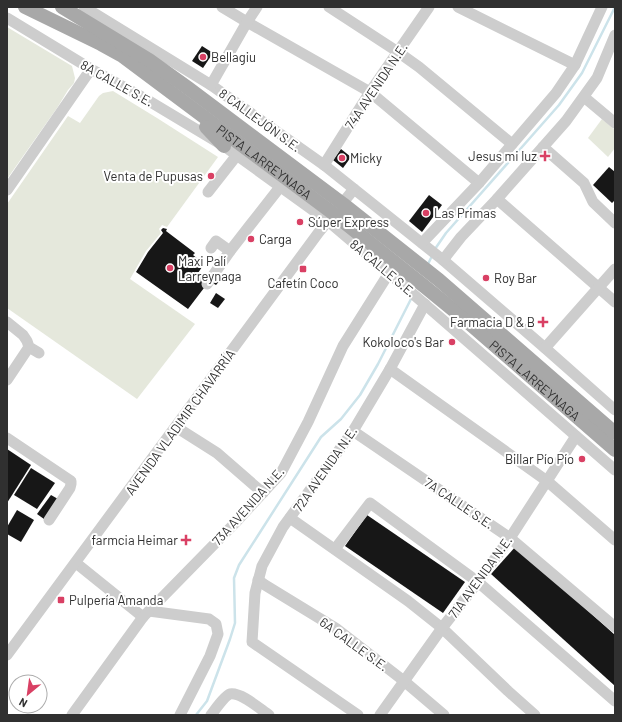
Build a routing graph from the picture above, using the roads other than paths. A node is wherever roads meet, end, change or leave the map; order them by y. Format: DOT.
graph roads {
  1 [pos="25,7"];
  2 [pos="62,7"];
  3 [pos="84,7"];
  4 [pos="222,7"];
  5 [pos="257,7"];
  6 [pos="329,7"];
  7 [pos="429,7"];
  8 [pos="458,7"];
  9 [pos="602,7"];
  10 [pos="7,18"];
  11 [pos="247,22"];
  12 [pos="615,35"];
  13 [pos="398,52"];
  14 [pos="575,65"];
  15 [pos="91,69"];
  16 [pos="210,84"];
  17 [pos="370,92"];
  18 [pos="173,94"];
  19 [pos="584,97"];
  20 [pos="615,123"];
  21 [pos="512,144"];
  22 [pos="224,146"];
  23 [pos="543,147"];
  24 [pos="237,155"];
  25 [pos="324,165"];
  26 [pos="479,183"];
  27 [pos="280,187"];
  28 [pos="354,189"];
  29 [pos="7,190"];
  30 [pos="208,192"];
  31 [pos="497,199"];
  32 [pos="335,213"];
  33 [pos="615,223"];
  34 [pos="425,245"];
  35 [pos="211,248"];
  36 [pos="230,251"];
  37 [pos="440,257"];
  38 [pos="615,269"];
  39 [pos="389,273"];
  40 [pos="207,284"];
  41 [pos="599,287"];
  42 [pos="417,290"];
  43 [pos="615,302"];
  44 [pos="7,322"];
  45 [pos="29,347"];
  46 [pos="545,348"];
  47 [pos="39,353"];
  48 [pos="390,369"];
  49 [pos="7,380"];
  50 [pos="615,410"];
  51 [pos="176,427"];
  52 [pos="353,431"];
  53 [pos="615,433"];
  54 [pos="576,436"];
  55 [pos="7,438"];
  56 [pos="615,450"];
  57 [pos="615,470"];
  58 [pos="547,481"];
  59 [pos="263,493"];
  60 [pos="290,518"];
  61 [pos="49,520"];
  62 [pos="510,538"];
  63 [pos="615,540"];
  64 [pos="335,549"];
  65 [pos="76,563"];
  66 [pos="258,580"];
  67 [pos="478,582"];
  68 [pos="146,614"];
  69 [pos="615,627"];
  70 [pos="442,628"];
  71 [pos="7,655"];
  72 [pos="404,681"];
  73 [pos="615,702"];
  74 [pos="72,715"];
  75 [pos="180,715"];
  76 [pos="211,715"];
  77 [pos="269,715"];
  78 [pos="358,715"];
  79 [pos="380,715"];
  80 [pos="444,715"];
  81 [pos="535,715"];
  1 -- 18 [label="main road, PISTA LARREYNAGA"];
  2 -- 32 [label="main road, PISTA LARREYNAGA"];
  3 -- 16 [label="street, 8 CALLEJÓN S.E."];
  4 -- 11 [label="street"];
  5 -- 11 [label="street"];
  6 -- 13 [label="street"];
  7 -- 13 [label="street, 74A AVENIDA N.E."];
  8 -- 14 [label="street"];
  9 -- 14 [label="street"];
  10 -- 15 [label="street, 8A CALLE S.E."];
  11 -- 16 [label="street"];
  11 -- 17 [label="street"];
  12 -- 19 [label="street"];
  13 -- 17 [label="street, 74A AVENIDA N.E."];
  13 -- 21 [label="street"];
  14 -- 21 [label="street"];
  15 -- 22 [label="street, 8A CALLE S.E."];
  15 -- 29 [label="street"];
  16 -- 25 [label="street, 8 CALLEJÓN S.E."];
  17 -- 25 [label="street, 74A AVENIDA N.E."];
  17 -- 26 [label="street"];
  18 -- 22 [label="main road"];
  18 -- 32 [label="main road, PISTA LARREYNAGA"];
  19 -- 20 [label="street"];
  19 -- 23 [label="street"];
  21 -- 26 [label="street"];
  22 -- 24 [label="street, 8A CALLE S.E."];
  23 -- 31 [label="street"];
  23 -- 33 [label="street"];
  24 -- 27 [label="street, 8A CALLE S.E."];
  24 -- 30 [label="street"];
  25 -- 28 [label="street, 8 CALLEJÓN S.E."];
  26 -- 34 [label="street"];
  27 -- 32 [label="street, 8A CALLE S.E."];
  27 -- 36 [label="street"];
  28 -- 32 [label="street, AVENIDA VLADIMIR CHAVARRÍA"];
  28 -- 34 [label="street, 8 CALLEJÓN S.E."];
  31 -- 37 [label="street"];
  31 -- 41 [label="street"];
  32 -- 39 [label="street, 8A CALLE S.E."];
  32 -- 42 [label="main road, PISTA LARREYNAGA"];
  32 -- 51 [label="street, AVENIDA VLADIMIR CHAVARRÍA"];
  32 -- 53 [label="main road, PISTA LARREYNAGA"];
  34 -- 37 [label="street, 8 CALLEJÓN S.E."];
  35 -- 36 [label="street"];
  36 -- 40 [label="street"];
  37 -- 46 [label="street"];
  38 -- 41 [label="street"];
  39 -- 42 [label="street, 8A CALLE S.E."];
  39 -- 59 [label="street, 73A AVENIDA N.E."];
  41 -- 43 [label="street"];
  41 -- 46 [label="street"];
  42 -- 48 [label="street, 72A AVENIDA N.E."];
  42 -- 54 [label="street, 8A CALLE S.E."];
  42 -- 56 [label="main road, PISTA LARREYNAGA"];
  44 -- 45 [label="street"];
  45 -- 47 [label="street"];
  45 -- 49 [label="street"];
  46 -- 50 [label="street"];
  48 -- 52 [label="street, 72A AVENIDA N.E."];
  48 -- 58 [label="street"];
  51 -- 59 [label="street"];
  51 -- 65 [label="street, AVENIDA VLADIMIR CHAVARRÍA"];
  52 -- 60 [label="street, 72A AVENIDA N.E."];
  52 -- 62 [label="street, 7A CALLE S.E."];
  54 -- 57 [label="street, 8A CALLE S.E."];
  54 -- 58 [label="street, 71A AVENIDA N.E."];
  55 -- 61 [label="street"];
  58 -- 62 [label="street, 71A AVENIDA N.E."];
  58 -- 63 [label="street"];
  59 -- 68 [label="street, 73A AVENIDA N.E."];
  60 -- 64 [label="street"];
  60 -- 66 [label="street, 72A AVENIDA N.E."];
  62 -- 67 [label="street, 71A AVENIDA N.E."];
  62 -- 69 [label="street, 7A CALLE S.E."];
  64 -- 67 [label="street"];
  64 -- 70 [label="street"];
  65 -- 68 [label="street"];
  65 -- 71 [label="street, AVENIDA VLADIMIR CHAVARRÍA"];
  66 -- 72 [label="street, 6A CALLE S.E."];
  66 -- 78 [label="street, 72A AVENIDA N.E."];
  67 -- 70 [label="street, 71A AVENIDA N.E."];
  67 -- 73 [label="street"];
  68 -- 74 [label="street, 73A AVENIDA N.E."];
  68 -- 75 [label="street"];
  70 -- 72 [label="street, 71A AVENIDA N.E."];
  70 -- 81 [label="street"];
  72 -- 79 [label="street, 71A AVENIDA N.E."];
  72 -- 80 [label="street, 6A CALLE S.E."];
  76 -- 77 [label="street"];
}
